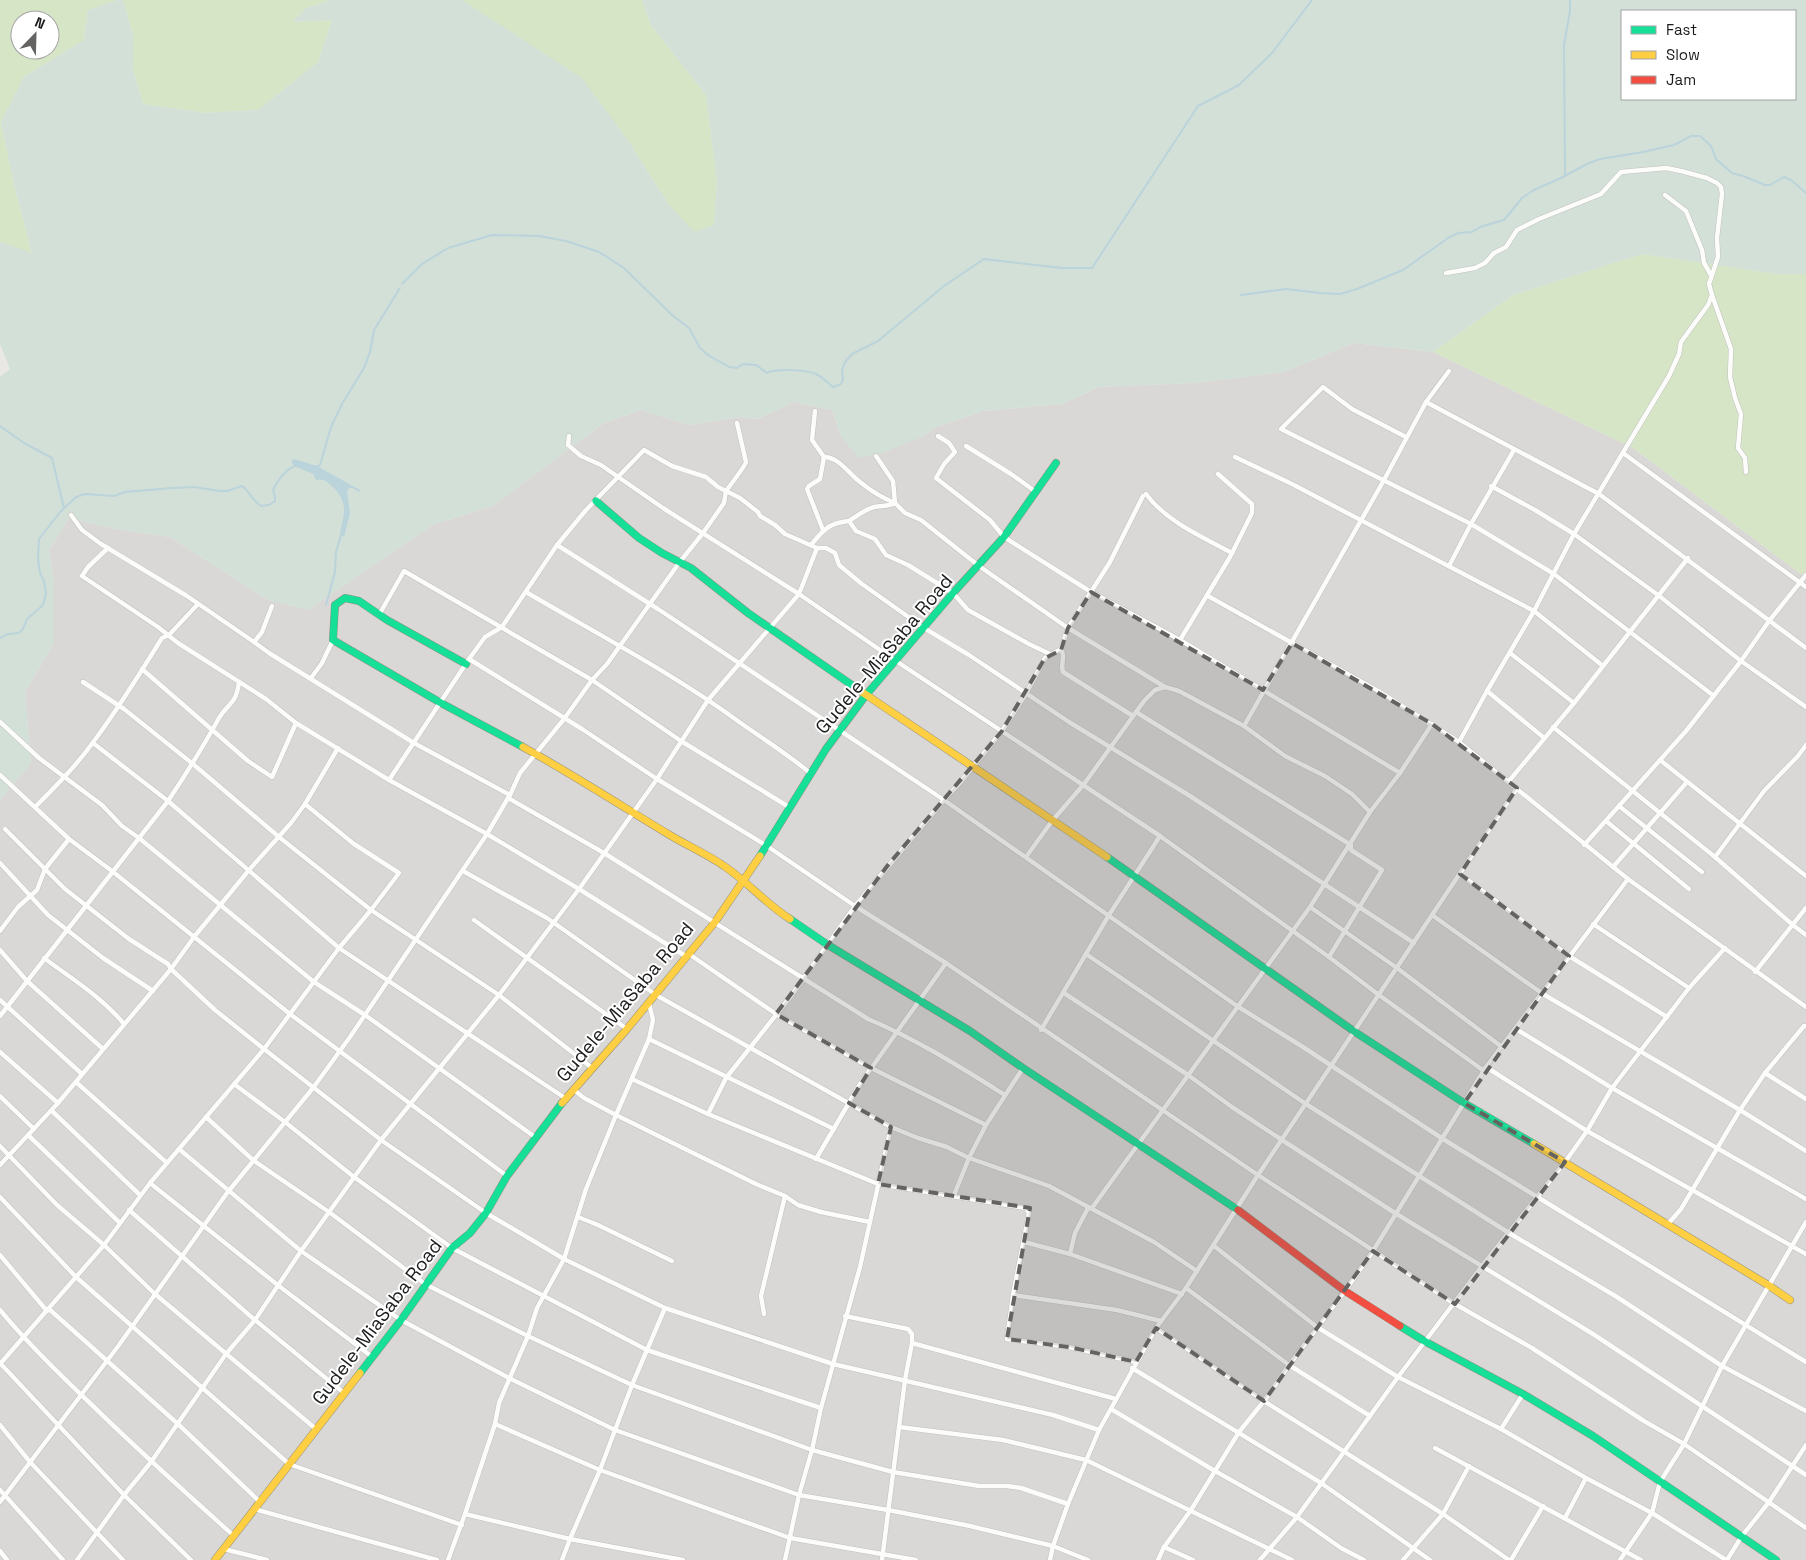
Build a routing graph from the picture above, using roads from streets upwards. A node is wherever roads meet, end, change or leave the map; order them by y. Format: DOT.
graph roads {
  1 [pos="1665,195"];
  2 [pos="1446,273"];
  3 [pos="1711,275"];
  4 [pos="1712,295"];
  5 [pos="1450,371"];
  6 [pos="1426,402"];
  7 [pos="815,411"];
  8 [pos="737,423"];
  9 [pos="569,436"];
  10 [pos="938,436"];
  11 [pos="1406,437"];
  12 [pos="966,446"];
  13 [pos="1514,450"];
  14 [pos="1623,453"];
  15 [pos="876,456"];
  16 [pos="824,458"];
  17 [pos="1235,458"];
  18 [pos="1056,463"];
  19 [pos="1746,472"];
  20 [pos="1218,474"];
  21 [pos="619,477"];
  22 [pos="1384,480"];
  23 [pos="1491,486"];
  24 [pos="726,491"];
  25 [pos="1036,492"];
  26 [pos="1599,494"];
  27 [pos="596,501"];
  28 [pos="894,503"];
  29 [pos="71,515"];
  30 [pos="849,521"];
  31 [pos="1360,521"];
  32 [pos="1471,524"];
  33 [pos="823,530"];
  34 [pos="703,533"];
  35 [pos="1574,534"];
  36 [pos="1004,537"];
  37 [pos="557,545"];
  38 [pos="811,545"];
  39 [pos="108,548"];
  40 [pos="818,548"];
  41 [pos="1232,553"];
  42 [pos="1688,558"];
  43 [pos="679,563"];
  44 [pos="979,566"];
  45 [pos="1449,566"];
  46 [pos="1554,574"];
  47 [pos="1806,575"];
  48 [pos="1800,582"];
  49 [pos="1806,586"];
  50 [pos="526,592"];
  51 [pos="1090,592"];
  52 [pos="953,593"];
  53 [pos="799,594"];
  54 [pos="1658,595"];
  55 [pos="1208,596"];
  56 [pos="198,604"];
  57 [pos="650,604"];
  58 [pos="272,606"];
  59 [pos="1534,611"];
  60 [pos="379,615"];
  61 [pos="1769,621"];
  62 [pos="502,627"];
  63 [pos="770,627"];
  64 [pos="924,628"];
  65 [pos="1068,628"];
  66 [pos="1629,632"];
  67 [pos="168,635"];
  68 [pos="333,640"];
  69 [pos="1180,640"];
  70 [pos="254,642"];
  71 [pos="1292,643"];
  72 [pos="621,646"];
  73 [pos="1806,648"];
  74 [pos="1062,649"];
  75 [pos="1510,653"];
  76 [pos="1050,654"];
  77 [pos="467,661"];
  78 [pos="896,661"];
  79 [pos="1741,661"];
  80 [pos="738,664"];
  81 [pos="1603,666"];
  82 [pos="142,669"];
  83 [pos="311,678"];
  84 [pos="592,680"];
  85 [pos="83,682"];
  86 [pos="238,682"];
  87 [pos="1165,686"];
  88 [pos="1263,690"];
  89 [pos="1487,691"];
  90 [pos="1026,694"];
  91 [pos="866,695"];
  92 [pos="1714,696"];
  93 [pos="708,700"];
  94 [pos="441,703"];
  95 [pos="1574,703"];
  96 [pos="119,706"];
  97 [pos="1806,707"];
  98 [pos="1135,714"];
  99 [pos="564,719"];
  100 [pos="0,722"];
  101 [pos="296,723"];
  102 [pos="1432,724"];
  103 [pos="1244,726"];
  104 [pos="1553,727"];
  105 [pos="213,731"];
  106 [pos="1002,731"];
  107 [pos="840,732"];
  108 [pos="1543,737"];
  109 [pos="681,741"];
  110 [pos="93,742"];
  111 [pos="1459,742"];
  112 [pos="414,743"];
  113 [pos="1806,745"];
  114 [pos="338,748"];
  115 [pos="1111,748"];
  116 [pos="535,753"];
  117 [pos="1660,760"];
  118 [pos="193,764"];
  119 [pos="973,768"];
  120 [pos="810,773"];
  121 [pos="1400,773"];
  122 [pos="0,775"];
  123 [pos="64,777"];
  124 [pos="657,779"];
  125 [pos="389,780"];
  126 [pos="1509,781"];
  127 [pos="1687,782"];
  128 [pos="1084,784"];
  129 [pos="1517,788"];
  130 [pos="1632,791"];
  131 [pos="509,796"];
  132 [pos="944,800"];
  133 [pos="168,801"];
  134 [pos="305,804"];
  135 [pos="1619,806"];
  136 [pos="35,807"];
  137 [pos="789,807"];
  138 [pos="1370,812"];
  139 [pos="632,813"];
  140 [pos="1660,813"];
  141 [pos="1052,821"];
  142 [pos="1606,821"];
  143 [pos="1740,824"];
  144 [pos="1646,828"];
  145 [pos="5,829"];
  146 [pos="487,834"];
  147 [pos="1160,836"];
  148 [pos="279,837"];
  149 [pos="138,838"];
  150 [pos="69,840"];
  151 [pos="1633,843"];
  152 [pos="1351,844"];
  153 [pos="1584,845"];
  154 [pos="767,846"];
  155 [pos="604,853"];
  156 [pos="1026,857"];
  157 [pos="1714,857"];
  158 [pos="0,863"];
  159 [pos="1613,867"];
  160 [pos="45,869"];
  161 [pos="112,870"];
  162 [pos="249,870"];
  163 [pos="463,870"];
  164 [pos="1702,872"];
  165 [pos="1460,874"];
  166 [pos="1133,876"];
  167 [pos="1806,876"];
  168 [pos="1628,879"];
  169 [pos="744,881"];
  170 [pos="1324,884"];
  171 [pos="579,889"];
  172 [pos="1689,890"];
  173 [pos="30,896"];
  174 [pos="86,905"];
  175 [pos="220,906"];
  176 [pos="855,906"];
  177 [pos="1310,907"];
  178 [pos="1359,907"];
  179 [pos="1806,908"];
  180 [pos="371,910"];
  181 [pos="1109,915"];
  182 [pos="1432,915"];
  183 [pos="474,920"];
  184 [pos="715,922"];
  185 [pos="554,923"];
  186 [pos="1593,924"];
  187 [pos="1792,925"];
  188 [pos="67,929"];
  189 [pos="0,931"];
  190 [pos="1292,931"];
  191 [pos="1344,931"];
  192 [pos="1806,935"];
  193 [pos="194,937"];
  194 [pos="416,940"];
  195 [pos="1414,943"];
  196 [pos="828,945"];
  197 [pos="339,948"];
  198 [pos="1725,948"];
  199 [pos="0,950"];
  200 [pos="1086,954"];
  201 [pos="688,955"];
  202 [pos="1570,956"];
  203 [pos="528,957"];
  204 [pos="1329,957"];
  205 [pos="44,958"];
  206 [pos="946,963"];
  207 [pos="1397,968"];
  208 [pos="171,969"];
  209 [pos="1264,969"];
  210 [pos="1755,972"];
  211 [pos="804,978"];
  212 [pos="27,981"];
  213 [pos="388,981"];
  214 [pos="314,982"];
  215 [pos="1689,988"];
  216 [pos="153,991"];
  217 [pos="1064,993"];
  218 [pos="1543,994"];
  219 [pos="499,995"];
  220 [pos="656,995"];
  221 [pos="1379,995"];
  222 [pos="0,1000"];
  223 [pos="919,1000"];
  224 [pos="649,1003"];
  225 [pos="1237,1006"];
  226 [pos="7,1007"];
  227 [pos="1806,1007"];
  228 [pos="290,1014"];
  229 [pos="365,1014"];
  230 [pos="776,1014"];
  231 [pos="0,1016"];
  232 [pos="1667,1017"];
  233 [pos="124,1024"];
  234 [pos="1806,1026"];
  235 [pos="627,1029"];
  236 [pos="1516,1029"];
  237 [pos="896,1031"];
  238 [pos="1041,1031"];
  239 [pos="1355,1032"];
  240 [pos="468,1034"];
  241 [pos="649,1039"];
  242 [pos="1213,1040"];
  243 [pos="1502,1047"];
  244 [pos="750,1048"];
  245 [pos="103,1049"];
  246 [pos="264,1049"];
  247 [pos="340,1050"];
  248 [pos="0,1052"];
  249 [pos="1640,1052"];
  250 [pos="592,1067"];
  251 [pos="1331,1067"];
  252 [pos="871,1068"];
  253 [pos="1023,1068"];
  254 [pos="440,1069"];
  255 [pos="1485,1069"];
  256 [pos="1765,1073"];
  257 [pos="82,1074"];
  258 [pos="1188,1075"];
  259 [pos="726,1078"];
  260 [pos="632,1079"];
  261 [pos="76,1082"];
  262 [pos="234,1084"];
  263 [pos="313,1088"];
  264 [pos="1612,1088"];
  265 [pos="573,1089"];
  266 [pos="1005,1095"];
  267 [pos="0,1096"];
  268 [pos="565,1098"];
  269 [pos="1806,1099"];
  270 [pos="850,1103"];
  271 [pos="58,1104"];
  272 [pos="411,1104"];
  273 [pos="1306,1104"];
  274 [pos="1464,1104"];
  275 [pos="1163,1109"];
  276 [pos="52,1110"];
  277 [pos="1740,1110"];
  278 [pos="708,1114"];
  279 [pos="616,1115"];
  280 [pos="206,1117"];
  281 [pos="285,1122"];
  282 [pos="986,1125"];
  283 [pos="891,1127"];
  284 [pos="34,1129"];
  285 [pos="834,1129"];
  286 [pos="1586,1131"];
  287 [pos="28,1135"];
  288 [pos="535,1137"];
  289 [pos="1443,1139"];
  290 [pos="381,1140"];
  291 [pos="1282,1140"];
  292 [pos="1138,1144"];
  293 [pos="0,1146"];
  294 [pos="1716,1148"];
  295 [pos="179,1149"];
  296 [pos="1806,1151"];
  297 [pos="9,1155"];
  298 [pos="969,1158"];
  299 [pos="816,1159"];
  300 [pos="253,1160"];
  301 [pos="1565,1162"];
  302 [pos="167,1163"];
  303 [pos="0,1165"];
  304 [pos="1420,1175"];
  305 [pos="507,1176"];
  306 [pos="1258,1176"];
  307 [pos="354,1178"];
  308 [pos="150,1183"];
  309 [pos="878,1184"];
  310 [pos="228,1190"];
  311 [pos="1691,1190"];
  312 [pos="140,1195"];
  313 [pos="954,1195"];
  314 [pos="0,1196"];
  315 [pos="786,1196"];
  316 [pos="1537,1197"];
  317 [pos="1806,1199"];
  318 [pos="1092,1208"];
  319 [pos="129,1210"];
  320 [pos="1238,1210"];
  321 [pos="329,1212"];
  322 [pos="486,1213"];
  323 [pos="1395,1213"];
  324 [pos="578,1217"];
  325 [pos="870,1222"];
  326 [pos="1806,1222"];
  327 [pos="120,1223"];
  328 [pos="1668,1224"];
  329 [pos="203,1226"];
  330 [pos="1509,1233"];
  331 [pos="1024,1242"];
  332 [pos="104,1245"];
  333 [pos="1214,1246"];
  334 [pos="1791,1246"];
  335 [pos="452,1248"];
  336 [pos="301,1251"];
  337 [pos="1373,1251"];
  338 [pos="1070,1254"];
  339 [pos="1806,1254"];
  340 [pos="0,1255"];
  341 [pos="182,1257"];
  342 [pos="564,1259"];
  343 [pos="672,1261"];
  344 [pos="1482,1266"];
  345 [pos="1197,1271"];
  346 [pos="76,1277"];
  347 [pos="425,1284"];
  348 [pos="1768,1285"];
  349 [pos="279,1286"];
  350 [pos="1186,1288"];
  351 [pos="1345,1291"];
  352 [pos="155,1294"];
  353 [pos="1182,1294"];
  354 [pos="1013,1295"];
  355 [pos="543,1296"];
  356 [pos="1790,1300"];
  357 [pos="1455,1304"];
  358 [pos="665,1308"];
  359 [pos="0,1310"];
  360 [pos="48,1310"];
  361 [pos="764,1314"];
  362 [pos="845,1316"];
  363 [pos="255,1320"];
  364 [pos="401,1320"];
  365 [pos="1161,1321"];
  366 [pos="1746,1326"];
  367 [pos="131,1327"];
  368 [pos="1317,1327"];
  369 [pos="1156,1328"];
  370 [pos="528,1336"];
  371 [pos="23,1337"];
  372 [pos="1426,1342"];
  373 [pos="912,1343"];
  374 [pos="647,1350"];
  375 [pos="226,1354"];
  376 [pos="371,1356"];
  377 [pos="107,1361"];
  378 [pos="1136,1362"];
  379 [pos="1806,1362"];
  380 [pos="0,1363"];
  381 [pos="833,1364"];
  382 [pos="1289,1365"];
  383 [pos="1722,1366"];
  384 [pos="1132,1368"];
  385 [pos="509,1378"];
  386 [pos="1398,1378"];
  387 [pos="905,1380"];
  388 [pos="632,1385"];
  389 [pos="202,1387"];
  390 [pos="344,1393"];
  391 [pos="1523,1394"];
  392 [pos="81,1395"];
  393 [pos="1116,1399"];
  394 [pos="1264,1401"];
  395 [pos="821,1408"];
  396 [pos="1702,1408"];
  397 [pos="1111,1409"];
  398 [pos="1806,1411"];
  399 [pos="1370,1416"];
  400 [pos="178,1424"];
  401 [pos="495,1424"];
  402 [pos="0,1425"];
  403 [pos="58,1426"];
  404 [pos="899,1427"];
  405 [pos="316,1429"];
  406 [pos="1501,1429"];
  407 [pos="615,1430"];
  408 [pos="1098,1430"];
  409 [pos="1240,1432"];
  410 [pos="1684,1444"];
  411 [pos="1806,1445"];
  412 [pos="1436,1448"];
  413 [pos="812,1450"];
  414 [pos="1344,1451"];
  415 [pos="1086,1460"];
  416 [pos="30,1462"];
  417 [pos="151,1462"];
  418 [pos="289,1464"];
  419 [pos="1469,1466"];
  420 [pos="1792,1466"];
  421 [pos="600,1470"];
  422 [pos="893,1472"];
  423 [pos="1215,1472"];
  424 [pos="1806,1476"];
  425 [pos="1586,1478"];
  426 [pos="1660,1482"];
  427 [pos="1322,1483"];
  428 [pos="0,1490"];
  429 [pos="124,1495"];
  430 [pos="799,1495"];
  431 [pos="5,1496"];
  432 [pos="0,1502"];
  433 [pos="260,1502"];
  434 [pos="1769,1502"];
  435 [pos="1068,1504"];
  436 [pos="1543,1506"];
  437 [pos="254,1509"];
  438 [pos="888,1510"];
  439 [pos="1191,1510"];
  440 [pos="1652,1513"];
  441 [pos="465,1514"];
  442 [pos="1443,1514"];
  443 [pos="1296,1517"];
  444 [pos="1565,1518"];
  445 [pos="462,1525"];
  446 [pos="1806,1528"];
  447 [pos="96,1533"];
  448 [pos="234,1536"];
  449 [pos="1742,1536"];
  450 [pos="790,1538"];
  451 [pos="570,1539"];
  452 [pos="1053,1546"];
  453 [pos="1164,1547"];
  454 [pos="224,1549"];
  455 [pos="1413,1549"];
  456 [pos="1267,1550"];
  457 [pos="0,1551"];
  458 [pos="1628,1551"];
  459 [pos="883,1558"];
  460 [pos="7,1560"];
  461 [pos="63,1560"];
  462 [pos="77,1560"];
  463 [pos="123,1560"];
  464 [pos="191,1560"];
  465 [pos="215,1560"];
  466 [pos="266,1560"];
  467 [pos="437,1560"];
  468 [pos="448,1560"];
  469 [pos="562,1560"];
  470 [pos="683,1560"];
  471 [pos="785,1560"];
  472 [pos="916,1560"];
  473 [pos="1050,1560"];
  474 [pos="1088,1560"];
  475 [pos="1158,1560"];
  476 [pos="1192,1560"];
  477 [pos="1260,1560"];
  478 [pos="1292,1560"];
  479 [pos="1364,1560"];
  480 [pos="1403,1560"];
  481 [pos="1430,1560"];
  482 [pos="1510,1560"];
  483 [pos="1620,1560"];
  484 [pos="1641,1560"];
  485 [pos="1726,1560"];
  486 [pos="1776,1560"];
  1 -- 3 [label="street"];
  2 -- 3 [label="street"];
  3 -- 4 [label="street"];
  4 -- 14 [label="street"];
  4 -- 19 [label="street"];
  5 -- 6 [label="street"];
  6 -- 11 [label="street"];
  6 -- 13 [label="street"];
  7 -- 16 [label="street"];
  8 -- 24 [label="street"];
  9 -- 21 [label="street"];
  10 -- 36 [label="street"];
  11 -- 22 [label="street"];
  11 -- 22 [label="street"];
  12 -- 25 [label="street"];
  13 -- 23 [label="street"];
  13 -- 26 [label="street"];
  14 -- 26 [label="street"];
  14 -- 48 [label="street"];
  15 -- 28 [label="street"];
  16 -- 28 [label="street"];
  16 -- 33 [label="street"];
  17 -- 31 [label="street"];
  18 -- 25 [label="street, Gudele-MiaSaba Road"];
  20 -- 41 [label="street"];
  21 -- 24 [label="street"];
  21 -- 27 [label="street"];
  21 -- 34 [label="street"];
  22 -- 31 [label="street"];
  22 -- 32 [label="street"];
  23 -- 32 [label="street"];
  23 -- 35 [label="street"];
  24 -- 34 [label="street"];
  24 -- 38 [label="street"];
  25 -- 36 [label="street, Gudele-MiaSaba Road"];
  26 -- 35 [label="street"];
  26 -- 42 [label="street"];
  27 -- 37 [label="street"];
  27 -- 43 [label="street"];
  28 -- 30 [label="street"];
  28 -- 44 [label="street"];
  29 -- 39 [label="street"];
  30 -- 33 [label="street"];
  30 -- 52 [label="street"];
  31 -- 45 [label="street"];
  31 -- 71 [label="street"];
  32 -- 45 [label="street"];
  32 -- 46 [label="street"];
  33 -- 38 [label="street"];
  34 -- 43 [label="street"];
  34 -- 53 [label="street"];
  35 -- 46 [label="street"];
  35 -- 54 [label="street"];
  36 -- 44 [label="street, Gudele-MiaSaba Road"];
  36 -- 51 [label="street"];
  37 -- 50 [label="street"];
  37 -- 57 [label="street"];
  38 -- 40 [label="street"];
  39 -- 56 [label="street"];
  39 -- 67 [label="street"];
  40 -- 53 [label="street"];
  40 -- 64 [label="street"];
  41 -- 51 [label="street"];
  41 -- 55 [label="street"];
  42 -- 54 [label="street"];
  42 -- 61 [label="street"];
  43 -- 57 [label="street"];
  43 -- 63 [label="street"];
  44 -- 52 [label="street, Gudele-MiaSaba Road"];
  44 -- 65 [label="street"];
  45 -- 59 [label="street"];
  46 -- 59 [label="street"];
  46 -- 66 [label="street"];
  47 -- 48 [label="street"];
  48 -- 49 [label="street"];
  48 -- 61 [label="street"];
  50 -- 62 [label="street"];
  50 -- 72 [label="street"];
  51 -- 65 [label="street"];
  51 -- 69 [label="street"];
  52 -- 64 [label="street, Gudele-MiaSaba Road"];
  52 -- 76 [label="street"];
  53 -- 63 [label="street"];
  53 -- 78 [label="street"];
  54 -- 66 [label="street"];
  54 -- 79 [label="street"];
  55 -- 69 [label="street"];
  55 -- 71 [label="street"];
  56 -- 67 [label="street"];
  56 -- 70 [label="street"];
  57 -- 72 [label="street"];
  57 -- 80 [label="street"];
  58 -- 70 [label="street"];
  59 -- 75 [label="street"];
  59 -- 81 [label="street"];
  60 -- 62 [label="street"];
  60 -- 68 [label="street"];
  60 -- 77 [label="street"];
  61 -- 73 [label="street"];
  61 -- 79 [label="street"];
  62 -- 77 [label="street"];
  62 -- 84 [label="street"];
  63 -- 80 [label="street"];
  63 -- 91 [label="street"];
  64 -- 78 [label="street, Gudele-MiaSaba Road"];
  64 -- 90 [label="street"];
  65 -- 74 [label="street"];
  65 -- 87 [label="street"];
  66 -- 81 [label="street"];
  66 -- 92 [label="street"];
  67 -- 82 [label="street"];
  67 -- 86 [label="street"];
  68 -- 83 [label="street"];
  68 -- 94 [label="street"];
  69 -- 88 [label="street"];
  70 -- 83 [label="street"];
  71 -- 88 [label="street"];
  71 -- 102 [label="street"];
  72 -- 84 [label="street"];
  72 -- 93 [label="street"];
  74 -- 76 [label="street"];
  74 -- 98 [label="street"];
  75 -- 89 [label="street"];
  75 -- 95 [label="street"];
  76 -- 90 [label="street"];
  77 -- 94 [label="street"];
  77 -- 99 [label="street"];
  78 -- 91 [label="street, Gudele-MiaSaba Road"];
  78 -- 106 [label="street"];
  79 -- 92 [label="street"];
  79 -- 97 [label="street"];
  80 -- 93 [label="street"];
  80 -- 107 [label="street"];
  81 -- 95 [label="street"];
  82 -- 96 [label="street"];
  82 -- 105 [label="street"];
  83 -- 112 [label="street"];
  84 -- 99 [label="street"];
  84 -- 109 [label="street"];
  85 -- 96 [label="street"];
  86 -- 101 [label="street"];
  86 -- 105 [label="street"];
  87 -- 98 [label="street"];
  87 -- 103 [label="street"];
  88 -- 103 [label="street"];
  88 -- 121 [label="street"];
  89 -- 108 [label="street"];
  89 -- 111 [label="street"];
  90 -- 106 [label="street"];
  90 -- 115 [label="street"];
  91 -- 107 [label="street, Gudele-MiaSaba Road"];
  91 -- 119 [label="street"];
  92 -- 117 [label="street"];
  93 -- 109 [label="street"];
  93 -- 120 [label="street"];
  94 -- 112 [label="street"];
  94 -- 116 [label="street"];
  95 -- 104 [label="street"];
  96 -- 110 [label="street"];
  96 -- 118 [label="street"];
  98 -- 115 [label="street"];
  98 -- 152 [label="street"];
  99 -- 116 [label="street"];
  99 -- 124 [label="street"];
  100 -- 123 [label="street"];
  101 -- 105 [label="street"];
  101 -- 114 [label="street"];
  102 -- 111 [label="street"];
  102 -- 121 [label="street"];
  103 -- 138 [label="street"];
  104 -- 108 [label="street"];
  104 -- 130 [label="street"];
  105 -- 118 [label="street"];
  106 -- 119 [label="street"];
  106 -- 128 [label="street"];
  107 -- 120 [label="street, Gudele-MiaSaba Road"];
  107 -- 132 [label="street"];
  108 -- 126 [label="street"];
  109 -- 124 [label="street"];
  109 -- 137 [label="street"];
  110 -- 123 [label="street"];
  110 -- 133 [label="street"];
  111 -- 126 [label="street"];
  112 -- 125 [label="street"];
  112 -- 131 [label="street"];
  113 -- 143 [label="street"];
  114 -- 125 [label="street"];
  114 -- 134 [label="street"];
  115 -- 128 [label="street"];
  115 -- 170 [label="street"];
  116 -- 131 [label="street"];
  116 -- 139 [label="street"];
  117 -- 127 [label="street"];
  117 -- 130 [label="street"];
  118 -- 133 [label="street"];
  118 -- 148 [label="street"];
  119 -- 132 [label="street"];
  119 -- 141 [label="street"];
  120 -- 137 [label="street, Gudele-MiaSaba Road"];
  121 -- 138 [label="street"];
  122 -- 136 [label="street"];
  123 -- 136 [label="street"];
  123 -- 149 [label="street"];
  124 -- 139 [label="street"];
  124 -- 154 [label="street"];
  125 -- 146 [label="street"];
  126 -- 129 [label="street"];
  127 -- 140 [label="street"];
  127 -- 143 [label="street"];
  128 -- 141 [label="street"];
  128 -- 147 [label="street"];
  129 -- 153 [label="street"];
  129 -- 165 [label="street"];
  130 -- 135 [label="street"];
  130 -- 140 [label="street"];
  131 -- 146 [label="street"];
  131 -- 155 [label="street"];
  132 -- 156 [label="street"];
  132 -- 176 [label="street"];
  133 -- 149 [label="street"];
  133 -- 162 [label="street"];
  134 -- 148 [label="street"];
  134 -- 180 [label="street"];
  135 -- 142 [label="street"];
  135 -- 144 [label="street"];
  136 -- 150 [label="street"];
  137 -- 154 [label="street, Gudele-MiaSaba Road"];
  138 -- 152 [label="street"];
  139 -- 155 [label="street"];
  139 -- 169 [label="street"];
  140 -- 144 [label="street"];
  140 -- 157 [label="street"];
  141 -- 156 [label="street"];
  141 -- 166 [label="street"];
  142 -- 151 [label="street"];
  142 -- 153 [label="street"];
  143 -- 157 [label="street"];
  143 -- 167 [label="street"];
  144 -- 151 [label="street"];
  144 -- 164 [label="street"];
  145 -- 160 [label="street"];
  146 -- 163 [label="street"];
  146 -- 171 [label="street"];
  147 -- 166 [label="street"];
  147 -- 190 [label="street"];
  148 -- 162 [label="street"];
  148 -- 180 [label="street"];
  149 -- 161 [label="street"];
  149 -- 175 [label="street"];
  150 -- 160 [label="street"];
  150 -- 161 [label="street"];
  151 -- 159 [label="street"];
  151 -- 172 [label="street"];
  152 -- 170 [label="street"];
  152 -- 178 [label="street"];
  153 -- 159 [label="street"];
  154 -- 169 [label="street, Gudele-MiaSaba Road"];
  154 -- 176 [label="street"];
  155 -- 171 [label="street"];
  155 -- 184 [label="street"];
  156 -- 181 [label="street"];
  157 -- 187 [label="street"];
  158 -- 173 [label="street"];
  159 -- 168 [label="street"];
  160 -- 173 [label="street"];
  160 -- 174 [label="street"];
  161 -- 174 [label="street"];
  161 -- 193 [label="street"];
  162 -- 175 [label="street"];
  162 -- 197 [label="street"];
  163 -- 185 [label="street"];
  163 -- 194 [label="street"];
  165 -- 182 [label="street"];
  165 -- 202 [label="street"];
  166 -- 181 [label="street"];
  166 -- 209 [label="street"];
  168 -- 186 [label="street"];
  168 -- 198 [label="street"];
  169 -- 184 [label="street, Gudele-MiaSaba Road"];
  169 -- 196 [label="street"];
  170 -- 177 [label="street"];
  170 -- 178 [label="street"];
  171 -- 185 [label="street"];
  171 -- 201 [label="street"];
  173 -- 188 [label="street"];
  173 -- 189 [label="street"];
  174 -- 188 [label="street"];
  174 -- 208 [label="street"];
  175 -- 193 [label="street"];
  175 -- 214 [label="street"];
  176 -- 196 [label="street"];
  176 -- 206 [label="street"];
  177 -- 190 [label="street"];
  177 -- 191 [label="street"];
  178 -- 191 [label="street"];
  178 -- 195 [label="street"];
  179 -- 187 [label="street"];
  180 -- 194 [label="street"];
  180 -- 197 [label="street"];
  181 -- 200 [label="street"];
  181 -- 225 [label="street"];
  182 -- 195 [label="street"];
  182 -- 218 [label="street"];
  183 -- 203 [label="street"];
  184 -- 201 [label="street, Gudele-MiaSaba Road"];
  184 -- 211 [label="street"];
  185 -- 203 [label="street"];
  185 -- 220 [label="street"];
  186 -- 202 [label="street"];
  186 -- 215 [label="street"];
  187 -- 192 [label="street"];
  187 -- 210 [label="street"];
  188 -- 205 [label="street"];
  188 -- 216 [label="street"];
  190 -- 204 [label="street"];
  190 -- 209 [label="street"];
  191 -- 204 [label="street"];
  191 -- 207 [label="street"];
  193 -- 208 [label="street"];
  193 -- 228 [label="street"];
  194 -- 213 [label="street"];
  194 -- 219 [label="street"];
  195 -- 207 [label="street"];
  196 -- 211 [label="street"];
  196 -- 223 [label="street"];
  197 -- 213 [label="street"];
  197 -- 214 [label="street"];
  198 -- 210 [label="street"];
  198 -- 215 [label="street"];
  199 -- 212 [label="street"];
  200 -- 217 [label="street"];
  200 -- 242 [label="street"];
  201 -- 220 [label="street, Gudele-MiaSaba Road"];
  201 -- 230 [label="street"];
  202 -- 218 [label="street"];
  202 -- 232 [label="street"];
  203 -- 219 [label="street"];
  203 -- 235 [label="street"];
  204 -- 221 [label="street"];
  205 -- 212 [label="street"];
  205 -- 233 [label="street"];
  206 -- 223 [label="street"];
  206 -- 275 [label="street"];
  207 -- 221 [label="street"];
  207 -- 243 [label="street"];
  208 -- 216 [label="street"];
  208 -- 246 [label="street"];
  209 -- 225 [label="street"];
  209 -- 239 [label="street"];
  210 -- 227 [label="street"];
  211 -- 230 [label="street"];
  211 -- 237 [label="street"];
  212 -- 226 [label="street"];
  212 -- 245 [label="street"];
  213 -- 229 [label="street"];
  213 -- 240 [label="street"];
  214 -- 228 [label="street"];
  214 -- 229 [label="street"];
  215 -- 232 [label="street"];
  216 -- 233 [label="street"];
  217 -- 238 [label="street"];
  217 -- 258 [label="street"];
  218 -- 236 [label="street"];
  218 -- 249 [label="street"];
  219 -- 240 [label="street"];
  219 -- 250 [label="street"];
  220 -- 224 [label="street, Gudele-MiaSaba Road"];
  220 -- 244 [label="street"];
  221 -- 239 [label="street"];
  221 -- 255 [label="street"];
  222 -- 226 [label="street"];
  223 -- 237 [label="street"];
  223 -- 253 [label="street"];
  224 -- 235 [label="street, Gudele-MiaSaba Road"];
  224 -- 241 [label="street"];
  225 -- 242 [label="street"];
  225 -- 251 [label="street"];
  226 -- 231 [label="street"];
  226 -- 257 [label="street"];
  228 -- 246 [label="street"];
  228 -- 247 [label="street"];
  229 -- 247 [label="street"];
  229 -- 254 [label="street"];
  230 -- 244 [label="street"];
  230 -- 252 [label="street"];
  232 -- 249 [label="street"];
  233 -- 245 [label="street"];
  234 -- 256 [label="street"];
  235 -- 250 [label="street, Gudele-MiaSaba Road"];
  236 -- 243 [label="street"];
  236 -- 264 [label="street"];
  237 -- 252 [label="street"];
  237 -- 266 [label="street"];
  239 -- 251 [label="street"];
  239 -- 274 [label="street"];
  240 -- 254 [label="street"];
  240 -- 268 [label="street"];
  241 -- 259 [label="street"];
  241 -- 260 [label="street"];
  242 -- 258 [label="street"];
  242 -- 273 [label="street"];
  243 -- 255 [label="street"];
  244 -- 259 [label="street"];
  244 -- 270 [label="street"];
  245 -- 257 [label="street"];
  246 -- 262 [label="street"];
  246 -- 263 [label="street"];
  247 -- 263 [label="street"];
  247 -- 272 [label="street"];
  248 -- 271 [label="street"];
  249 -- 264 [label="street"];
  249 -- 277 [label="street"];
  250 -- 265 [label="street, Gudele-MiaSaba Road"];
  251 -- 273 [label="street"];
  251 -- 289 [label="street"];
  252 -- 270 [label="street"];
  252 -- 282 [label="street"];
  253 -- 266 [label="street"];
  253 -- 292 [label="street"];
  254 -- 272 [label="street"];
  254 -- 288 [label="street"];
  255 -- 274 [label="street"];
  255 -- 286 [label="street"];
  256 -- 269 [label="street"];
  256 -- 277 [label="street"];
  257 -- 261 [label="street"];
  258 -- 275 [label="street"];
  258 -- 291 [label="street"];
  259 -- 278 [label="street"];
  259 -- 285 [label="street"];
  260 -- 278 [label="street"];
  260 -- 279 [label="street"];
  261 -- 271 [label="street"];
  261 -- 302 [label="street"];
  262 -- 280 [label="street"];
  262 -- 281 [label="street"];
  263 -- 281 [label="street"];
  263 -- 290 [label="street"];
  264 -- 286 [label="street"];
  264 -- 294 [label="street"];
  265 -- 268 [label="street, Gudele-MiaSaba Road"];
  265 -- 279 [label="street"];
  266 -- 282 [label="street"];
  267 -- 284 [label="street"];
  268 -- 288 [label="street, Gudele-MiaSaba Road"];
  270 -- 283 [label="street"];
  270 -- 285 [label="street"];
  271 -- 276 [label="street"];
  272 -- 290 [label="street"];
  272 -- 305 [label="street"];
  273 -- 291 [label="street"];
  273 -- 304 [label="street"];
  274 -- 289 [label="street"];
  274 -- 301 [label="street"];
  275 -- 292 [label="street"];
  275 -- 306 [label="street"];
  276 -- 284 [label="street"];
  276 -- 312 [label="street"];
  277 -- 294 [label="street"];
  277 -- 296 [label="street"];
  278 -- 299 [label="street"];
  279 -- 315 [label="street"];
  279 -- 324 [label="street"];
  280 -- 295 [label="street"];
  280 -- 300 [label="street"];
  281 -- 300 [label="street"];
  281 -- 307 [label="street"];
  282 -- 298 [label="street"];
  283 -- 298 [label="street"];
  283 -- 309 [label="street"];
  284 -- 287 [label="street"];
  285 -- 299 [label="street"];
  286 -- 301 [label="street"];
  286 -- 311 [label="street"];
  287 -- 297 [label="street"];
  287 -- 327 [label="street"];
  288 -- 305 [label="street, Gudele-MiaSaba Road"];
  289 -- 304 [label="street"];
  289 -- 316 [label="street"];
  290 -- 307 [label="street"];
  290 -- 322 [label="street"];
  291 -- 306 [label="street"];
  291 -- 323 [label="street"];
  292 -- 318 [label="street"];
  292 -- 320 [label="street"];
  293 -- 297 [label="street"];
  294 -- 311 [label="street"];
  294 -- 317 [label="street"];
  295 -- 302 [label="street"];
  295 -- 310 [label="street"];
  297 -- 303 [label="street"];
  297 -- 332 [label="street"];
  298 -- 313 [label="street"];
  298 -- 318 [label="street"];
  299 -- 309 [label="street"];
  300 -- 310 [label="street"];
  300 -- 321 [label="street"];
  301 -- 316 [label="street"];
  301 -- 328 [label="street"];
  302 -- 308 [label="street"];
  304 -- 323 [label="street"];
  304 -- 330 [label="street"];
  305 -- 322 [label="street, Gudele-MiaSaba Road"];
  306 -- 320 [label="street"];
  306 -- 337 [label="street"];
  307 -- 321 [label="street"];
  307 -- 335 [label="street"];
  308 -- 312 [label="street"];
  308 -- 329 [label="street"];
  309 -- 313 [label="street"];
  309 -- 325 [label="street"];
  310 -- 329 [label="street"];
  310 -- 336 [label="street"];
  311 -- 328 [label="street"];
  311 -- 334 [label="street"];
  312 -- 319 [label="street"];
  313 -- 331 [label="street"];
  314 -- 346 [label="street"];
  315 -- 325 [label="street"];
  315 -- 361 [label="street"];
  316 -- 330 [label="street"];
  316 -- 366 [label="street"];
  318 -- 338 [label="street"];
  318 -- 345 [label="street"];
  319 -- 327 [label="street"];
  319 -- 341 [label="street"];
  320 -- 333 [label="street"];
  320 -- 351 [label="street"];
  321 -- 336 [label="street"];
  321 -- 347 [label="street"];
  322 -- 335 [label="street, Gudele-MiaSaba Road"];
  322 -- 342 [label="street"];
  323 -- 337 [label="street"];
  323 -- 344 [label="street"];
  324 -- 342 [label="street"];
  324 -- 343 [label="street"];
  325 -- 362 [label="street"];
  326 -- 334 [label="street"];
  327 -- 332 [label="street"];
  328 -- 348 [label="street"];
  329 -- 341 [label="street"];
  329 -- 349 [label="street"];
  330 -- 344 [label="street"];
  330 -- 383 [label="street"];
  331 -- 338 [label="street"];
  331 -- 354 [label="street"];
  332 -- 346 [label="street"];
  332 -- 352 [label="street"];
  333 -- 345 [label="street"];
  333 -- 368 [label="street"];
  334 -- 339 [label="street"];
  334 -- 348 [label="street"];
  335 -- 347 [label="street, Gudele-MiaSaba Road"];
  335 -- 355 [label="street"];
  336 -- 349 [label="street"];
  336 -- 364 [label="street"];
  337 -- 351 [label="street"];
  337 -- 357 [label="street"];
  338 -- 353 [label="street"];
  340 -- 360 [label="street"];
  341 -- 352 [label="street"];
  341 -- 363 [label="street"];
  342 -- 355 [label="street"];
  342 -- 358 [label="street"];
  344 -- 357 [label="street"];
  344 -- 396 [label="street"];
  345 -- 350 [label="street"];
  346 -- 360 [label="street"];
  346 -- 367 [label="street"];
  347 -- 364 [label="street, Gudele-MiaSaba Road"];
  347 -- 370 [label="street"];
  348 -- 356 [label="street"];
  348 -- 366 [label="street"];
  349 -- 363 [label="street"];
  349 -- 376 [label="street"];
  350 -- 353 [label="street"];
  350 -- 382 [label="street"];
  351 -- 368 [label="street"];
  351 -- 372 [label="street"];
  352 -- 367 [label="street"];
  352 -- 375 [label="street"];
  353 -- 365 [label="street"];
  354 -- 365 [label="street"];
  354 -- 378 [label="street"];
  355 -- 370 [label="street"];
  355 -- 374 [label="street"];
  357 -- 372 [label="street"];
  357 -- 410 [label="street"];
  358 -- 374 [label="street"];
  358 -- 381 [label="street"];
  359 -- 371 [label="street"];
  360 -- 371 [label="street"];
  360 -- 377 [label="street"];
  362 -- 373 [label="street"];
  362 -- 381 [label="street"];
  363 -- 375 [label="street"];
  363 -- 390 [label="street"];
  364 -- 376 [label="street, Gudele-MiaSaba Road"];
  364 -- 385 [label="street"];
  365 -- 369 [label="street"];
  366 -- 379 [label="street"];
  366 -- 383 [label="street"];
  367 -- 377 [label="street"];
  367 -- 389 [label="street"];
  368 -- 382 [label="street"];
  368 -- 386 [label="street"];
  369 -- 378 [label="street"];
  369 -- 394 [label="street"];
  370 -- 385 [label="street"];
  370 -- 388 [label="street"];
  371 -- 380 [label="street"];
  371 -- 392 [label="street"];
  372 -- 386 [label="street"];
  372 -- 391 [label="street"];
  373 -- 387 [label="street"];
  373 -- 393 [label="street"];
  374 -- 388 [label="street"];
  374 -- 395 [label="street"];
  375 -- 389 [label="street"];
  375 -- 405 [label="street"];
  376 -- 390 [label="street, Gudele-MiaSaba Road"];
  377 -- 392 [label="street"];
  377 -- 400 [label="street"];
  378 -- 384 [label="street"];
  380 -- 403 [label="street"];
  381 -- 387 [label="street"];
  381 -- 395 [label="street"];
  382 -- 394 [label="street"];
  382 -- 399 [label="street"];
  383 -- 396 [label="street"];
  383 -- 398 [label="street"];
  384 -- 393 [label="street"];
  384 -- 409 [label="street"];
  385 -- 401 [label="street"];
  385 -- 407 [label="street"];
  386 -- 399 [label="street"];
  386 -- 406 [label="street"];
  387 -- 404 [label="street"];
  387 -- 408 [label="street"];
  388 -- 407 [label="street"];
  388 -- 413 [label="street"];
  389 -- 400 [label="street"];
  389 -- 418 [label="street"];
  390 -- 405 [label="street, Gudele-MiaSaba Road"];
  391 -- 406 [label="street"];
  391 -- 426 [label="street"];
  392 -- 403 [label="street"];
  392 -- 417 [label="street"];
  393 -- 397 [label="street"];
  394 -- 409 [label="street"];
  394 -- 414 [label="street"];
  395 -- 413 [label="street"];
  396 -- 410 [label="street"];
  396 -- 420 [label="street"];
  397 -- 408 [label="street"];
  397 -- 423 [label="street"];
  399 -- 414 [label="street"];
  400 -- 417 [label="street"];
  400 -- 433 [label="street"];
  401 -- 421 [label="street"];
  401 -- 441 [label="street"];
  402 -- 416 [label="street"];
  403 -- 416 [label="street"];
  403 -- 429 [label="street"];
  404 -- 415 [label="street"];
  404 -- 422 [label="street"];
  405 -- 418 [label="street, Gudele-MiaSaba Road"];
  406 -- 425 [label="street"];
  407 -- 421 [label="street"];
  407 -- 430 [label="street"];
  408 -- 415 [label="street"];
  409 -- 423 [label="street"];
  409 -- 427 [label="street"];
  410 -- 426 [label="street"];
  410 -- 434 [label="street"];
  411 -- 420 [label="street"];
  412 -- 419 [label="street"];
  413 -- 422 [label="street"];
  413 -- 430 [label="street"];
  414 -- 427 [label="street"];
  414 -- 442 [label="street"];
  415 -- 435 [label="street"];
  415 -- 439 [label="street"];
  416 -- 431 [label="street"];
  416 -- 447 [label="street"];
  417 -- 429 [label="street"];
  417 -- 448 [label="street"];
  418 -- 433 [label="street, Gudele-MiaSaba Road"];
  418 -- 445 [label="street"];
  419 -- 436 [label="street"];
  419 -- 442 [label="street"];
  420 -- 424 [label="street"];
  420 -- 434 [label="street"];
  421 -- 450 [label="street"];
  421 -- 451 [label="street"];
  422 -- 435 [label="street"];
  422 -- 438 [label="street"];
  423 -- 439 [label="street"];
  423 -- 443 [label="street"];
  425 -- 440 [label="street"];
  425 -- 444 [label="street"];
  426 -- 440 [label="street"];
  426 -- 449 [label="street"];
  427 -- 443 [label="street"];
  427 -- 455 [label="street"];
  428 -- 431 [label="street"];
  429 -- 447 [label="street"];
  429 -- 464 [label="street"];
  430 -- 438 [label="street"];
  430 -- 450 [label="street"];
  431 -- 432 [label="street"];
  431 -- 461 [label="street"];
  433 -- 437 [label="street, Gudele-MiaSaba Road"];
  434 -- 446 [label="street"];
  434 -- 449 [label="street"];
  435 -- 452 [label="street"];
  436 -- 444 [label="street"];
  436 -- 482 [label="street"];
  437 -- 448 [label="street, Gudele-MiaSaba Road"];
  437 -- 467 [label="street"];
  438 -- 452 [label="street"];
  438 -- 459 [label="street"];
  439 -- 453 [label="street"];
  439 -- 456 [label="street"];
  440 -- 458 [label="street"];
  440 -- 485 [label="street"];
  441 -- 445 [label="street"];
  441 -- 451 [label="street"];
  442 -- 455 [label="street"];
  442 -- 482 [label="street"];
  443 -- 456 [label="street"];
  443 -- 479 [label="street"];
  444 -- 458 [label="street"];
  445 -- 468 [label="street"];
  447 -- 462 [label="street"];
  447 -- 463 [label="street"];
  448 -- 454 [label="street, Gudele-MiaSaba Road"];
  449 -- 485 [label="street"];
  449 -- 486 [label="street"];
  450 -- 459 [label="street"];
  450 -- 471 [label="street"];
  451 -- 469 [label="street"];
  451 -- 470 [label="street"];
  452 -- 473 [label="street"];
  452 -- 474 [label="street"];
  453 -- 475 [label="street"];
  453 -- 476 [label="street"];
  454 -- 465 [label="street, Gudele-MiaSaba Road"];
  454 -- 466 [label="street"];
  455 -- 480 [label="street"];
  455 -- 481 [label="street"];
  456 -- 477 [label="street"];
  456 -- 478 [label="street"];
  457 -- 460 [label="street"];
  458 -- 483 [label="street"];
  458 -- 484 [label="street"];
  459 -- 472 [label="street"];
}
